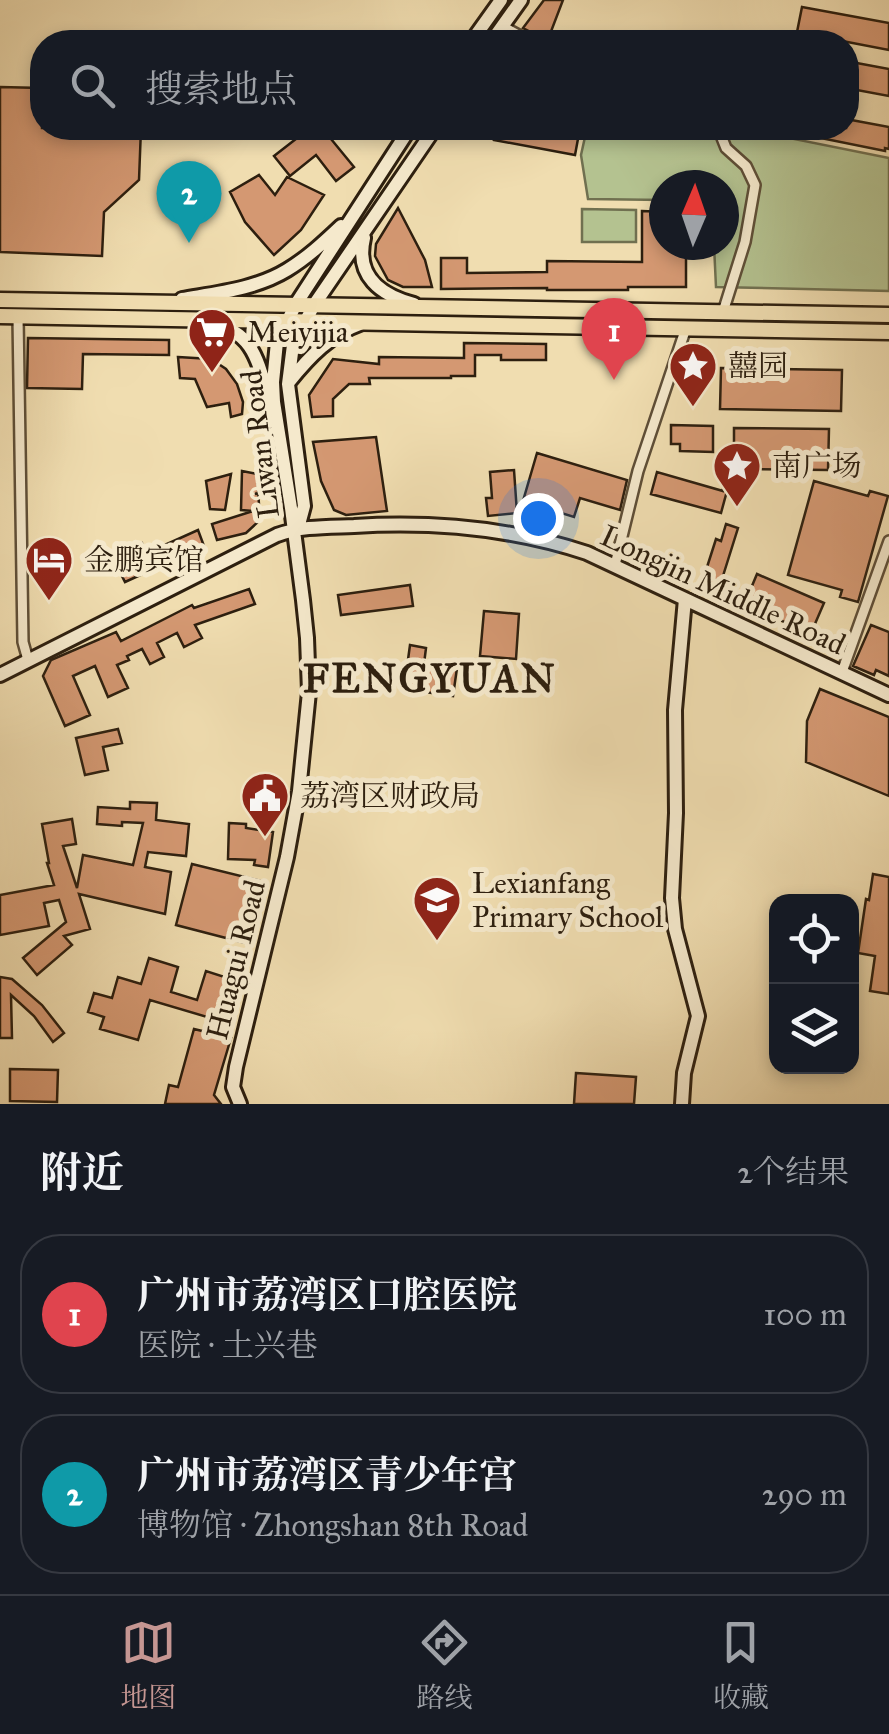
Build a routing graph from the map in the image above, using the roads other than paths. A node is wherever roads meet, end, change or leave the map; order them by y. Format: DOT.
graph roads {
  1 [pos="501,0"];
  2 [pos="521,0"];
  3 [pos="502,26"];
  4 [pos="480,30"];
  5 [pos="499,30"];
  6 [pos="509,30"];
  7 [pos="402,140"];
  8 [pos="427,140"];
  9 [pos="723,140"];
  10 [pos="366,198"];
  11 [pos="369,224"];
  12 [pos="0,300"];
  13 [pos="170,302"];
  14 [pos="296,304"];
  15 [pos="314,305"];
  16 [pos="426,307"];
  17 [pos="723,312"];
  18 [pos="889,315"];
  19 [pos="0,316"];
  20 [pos="18,317"];
  21 [pos="182,320"];
  22 [pos="286,320"];
  23 [pos="306,321"];
  24 [pos="366,322"];
  25 [pos="686,328"];
  26 [pos="889,332"];
  27 [pos="288,384"];
  28 [pos="278,431"];
  29 [pos="294,529"];
  30 [pos="889,541"];
  31 [pos="615,564"];
  32 [pos="685,600"];
  33 [pos="28,660"];
  34 [pos="842,672"];
  35 [pos="0,674"];
  36 [pos="889,695"];
  37 [pos="240,1104"];
  38 [pos="682,1104"];
  1 -- 4 [label="main road"];
  2 -- 3 [label="main road"];
  3 -- 5 [label="main road"];
  3 -- 6 [label="street"];
  7 -- 10 [label="main road, Liwan Road"];
  8 -- 11 [label="main road, Liwan Road"];
  9 -- 17 [label="street"];
  10 -- 13 [label="main road"];
  10 -- 14 [label="main road, Liwan Road"];
  11 -- 15 [label="main road, Liwan Road"];
  11 -- 16 [label="main road"];
  12 -- 13 [label="main road"];
  13 -- 14 [label="main road"];
  14 -- 15 [label="main road"];
  14 -- 22 [label="main road, Liwan Road"];
  15 -- 16 [label="main road"];
  15 -- 23 [label="main road, Liwan Road"];
  16 -- 17 [label="main road"];
  17 -- 18 [label="main road"];
  19 -- 20 [label="main road"];
  20 -- 21 [label="main road"];
  20 -- 33 [label="street"];
  21 -- 22 [label="main road"];
  21 -- 28 [label="main road"];
  22 -- 23 [label="main road"];
  22 -- 28 [label="main road, Liwan Road"];
  23 -- 24 [label="main road"];
  23 -- 27 [label="main road, Liwan Road"];
  24 -- 25 [label="main road"];
  24 -- 27 [label="main road"];
  25 -- 26 [label="main road"];
  25 -- 31 [label="street"];
  27 -- 29 [label="main road, Liwan Road"];
  28 -- 29 [label="main road, Liwan Road"];
  29 -- 31 [label="main road, Longjin Middle Road"];
  29 -- 33 [label="main road"];
  29 -- 37 [label="main road, Huagui Road"];
  30 -- 34 [label="street"];
  31 -- 32 [label="main road, Longjin Middle Road"];
  32 -- 34 [label="main road, Longjin Middle Road"];
  32 -- 38 [label="main road"];
  33 -- 35 [label="main road"];
  34 -- 36 [label="main road, Longjin Middle Road"];
}
